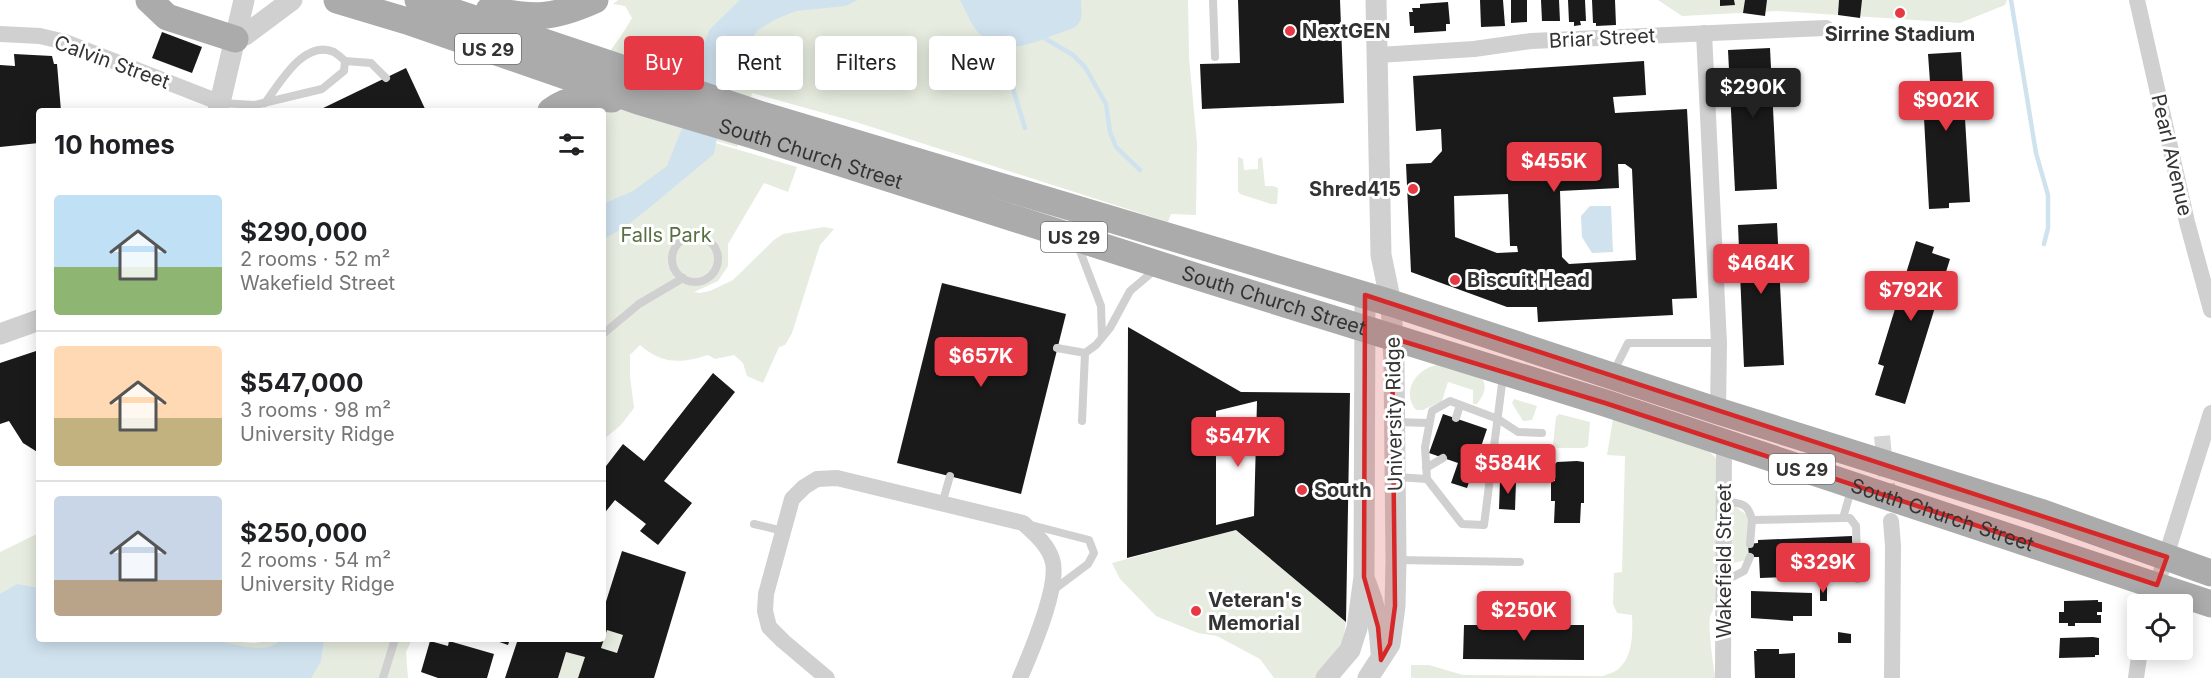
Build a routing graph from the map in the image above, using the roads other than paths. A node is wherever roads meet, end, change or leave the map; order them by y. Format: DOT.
graph roads {
  1 [pos="149,0"];
  2 [pos="244,0"];
  3 [pos="292,0"];
  4 [pos="337,0"];
  5 [pos="418,0"];
  6 [pos="424,0"];
  7 [pos="595,0"];
  8 [pos="1213,0"];
  9 [pos="1376,0"];
  10 [pos="2137,0"];
  11 [pos="1826,28"];
  12 [pos="236,33"];
  13 [pos="1704,33"];
  14 [pos="0,34"];
  15 [pos="1378,55"];
  16 [pos="1215,57"];
  17 [pos="345,61"];
  18 [pos="386,78"];
  19 [pos="658,99"];
  20 [pos="265,102"];
  21 [pos="219,107"];
  22 [pos="556,108"];
  23 [pos="759,125"];
  24 [pos="1074,237"];
  25 [pos="1162,266"];
  26 [pos="683,278"];
  27 [pos="1365,295"];
  28 [pos="1391,303"];
  29 [pos="2211,310"];
  30 [pos="36,321"];
  31 [pos="1365,329"];
  32 [pos="606,332"];
  33 [pos="0,333"];
  34 [pos="1102,337"];
  35 [pos="1392,338"];
  36 [pos="1719,343"];
  37 [pos="1057,348"];
  38 [pos="1085,353"];
  39 [pos="1504,373"];
  40 [pos="1611,376"];
  41 [pos="1460,405"];
  42 [pos="1718,411"];
  43 [pos="2211,413"];
  44 [pos="1456,418"];
  45 [pos="1498,419"];
  46 [pos="1082,421"];
  47 [pos="1396,422"];
  48 [pos="1430,423"];
  49 [pos="1542,433"];
  50 [pos="1724,443"];
  51 [pos="1443,458"];
  52 [pos="1426,468"];
  53 [pos="950,476"];
  54 [pos="1396,477"];
  55 [pos="1427,479"];
  56 [pos="1853,485"];
  57 [pos="1724,501"];
  58 [pos="942,504"];
  59 [pos="1843,518"];
  60 [pos="1752,520"];
  61 [pos="1891,521"];
  62 [pos="1023,523"];
  63 [pos="754,524"];
  64 [pos="783,531"];
  65 [pos="1750,544"];
  66 [pos="1750,557"];
  67 [pos="2167,557"];
  68 [pos="1396,560"];
  69 [pos="1520,562"];
  70 [pos="2211,573"];
  71 [pos="1364,577"];
  72 [pos="1858,579"];
  73 [pos="1723,582"];
  74 [pos="1052,591"];
  75 [pos="2151,594"];
  76 [pos="2154,594"];
  77 [pos="2193,601"];
  78 [pos="2211,604"];
  79 [pos="394,642"];
  80 [pos="1381,660"];
  81 [pos="2139,660"];
  82 [pos="383,678"];
  83 [pos="827,678"];
  84 [pos="1020,678"];
  85 [pos="1326,678"];
  86 [pos="1368,678"];
  87 [pos="1723,678"];
  88 [pos="1892,678"];
  89 [pos="2136,678"];
  1 -- 12 [label="main road"];
  2 -- 12 [label="street"];
  3 -- 12 [label="street"];
  4 -- 19 [label="main road, South Church Street / US 29"];
  5 -- 19 [label="main road, South Church Street / US 29"];
  6 -- 7 [label="main road"];
  8 -- 16 [label="lane"];
  9 -- 15 [label="street, University Ridge"];
  10 -- 29 [label="street, Pearl Avenue"];
  11 -- 13 [label="street, Briar Street"];
  12 -- 21 [label="street"];
  13 -- 15 [label="street, Briar Street"];
  13 -- 36 [label="street"];
  14 -- 21 [label="street, Calvin Street"];
  15 -- 28 [label="street, University Ridge"];
  17 -- 18 [label="lane"];
  17 -- 20 [label="lane"];
  17 -- 20 [label="lane"];
  19 -- 22 [label="main road"];
  19 -- 23 [label="main road, South Church Street / US 29"];
  20 -- 21 [label="lane"];
  23 -- 24 [label="main road, South Church Street / US 29"];
  23 -- 27 [label="main road, South Church Street / US 29"];
  24 -- 25 [label="main road, South Church Street / US 29"];
  24 -- 34 [label="lane"];
  25 -- 31 [label="main road, South Church Street / US 29"];
  25 -- 34 [label="lane"];
  26 -- 26 [label="lane"];
  26 -- 32 [label="lane"];
  27 -- 28 [label="main road, South Church Street / US 29"];
  27 -- 31 [label="street, University Ridge"];
  28 -- 35 [label="street, University Ridge"];
  28 -- 40 [label="main road, South Church Street / US 29"];
  30 -- 33 [label="street"];
  31 -- 35 [label="main road, South Church Street / US 29"];
  31 -- 71 [label="street, University Ridge"];
  34 -- 38 [label="lane"];
  35 -- 39 [label="main road, South Church Street / US 29"];
  35 -- 47 [label="street, University Ridge"];
  36 -- 40 [label="lane"];
  36 -- 42 [label="street"];
  37 -- 38 [label="lane"];
  38 -- 46 [label="lane"];
  39 -- 45 [label="lane"];
  39 -- 50 [label="main road, South Church Street / US 29"];
  40 -- 42 [label="main road, South Church Street / US 29"];
  41 -- 44 [label="lane"];
  41 -- 45 [label="lane"];
  41 -- 48 [label="lane"];
  42 -- 67 [label="main road, South Church Street / US 29"];
  43 -- 67 [label="street"];
  45 -- 49 [label="lane"];
  45 -- 55 [label="lane"];
  47 -- 48 [label="lane"];
  47 -- 54 [label="street, University Ridge"];
  48 -- 52 [label="lane"];
  50 -- 56 [label="main road, South Church Street / US 29"];
  50 -- 57 [label="street, Wakefield Street"];
  51 -- 52 [label="lane"];
  52 -- 55 [label="lane"];
  53 -- 58 [label="lane"];
  54 -- 55 [label="lane"];
  54 -- 68 [label="street, University Ridge"];
  56 -- 59 [label="lane"];
  56 -- 75 [label="main road, South Church Street / US 29"];
  57 -- 60 [label="lane"];
  57 -- 73 [label="street, Wakefield Street"];
  58 -- 62 [label="street"];
  58 -- 64 [label="street"];
  59 -- 60 [label="lane"];
  59 -- 72 [label="lane"];
  60 -- 65 [label="lane"];
  61 -- 88 [label="street"];
  62 -- 74 [label="street"];
  62 -- 74 [label="lane"];
  63 -- 64 [label="lane"];
  64 -- 83 [label="street"];
  66 -- 73 [label="lane"];
  67 -- 70 [label="main road, South Church Street / US 29"];
  67 -- 76 [label="street"];
  68 -- 69 [label="lane"];
  68 -- 80 [label="street, University Ridge"];
  71 -- 80 [label="street"];
  71 -- 85 [label="street, University Ridge"];
  73 -- 87 [label="street, Wakefield Street"];
  74 -- 84 [label="street"];
  77 -- 78 [label="main road, South Church Street / US 29"];
  79 -- 82 [label="lane"];
  80 -- 86 [label="street, University Ridge"];
  81 -- 89 [label="street"];
}
